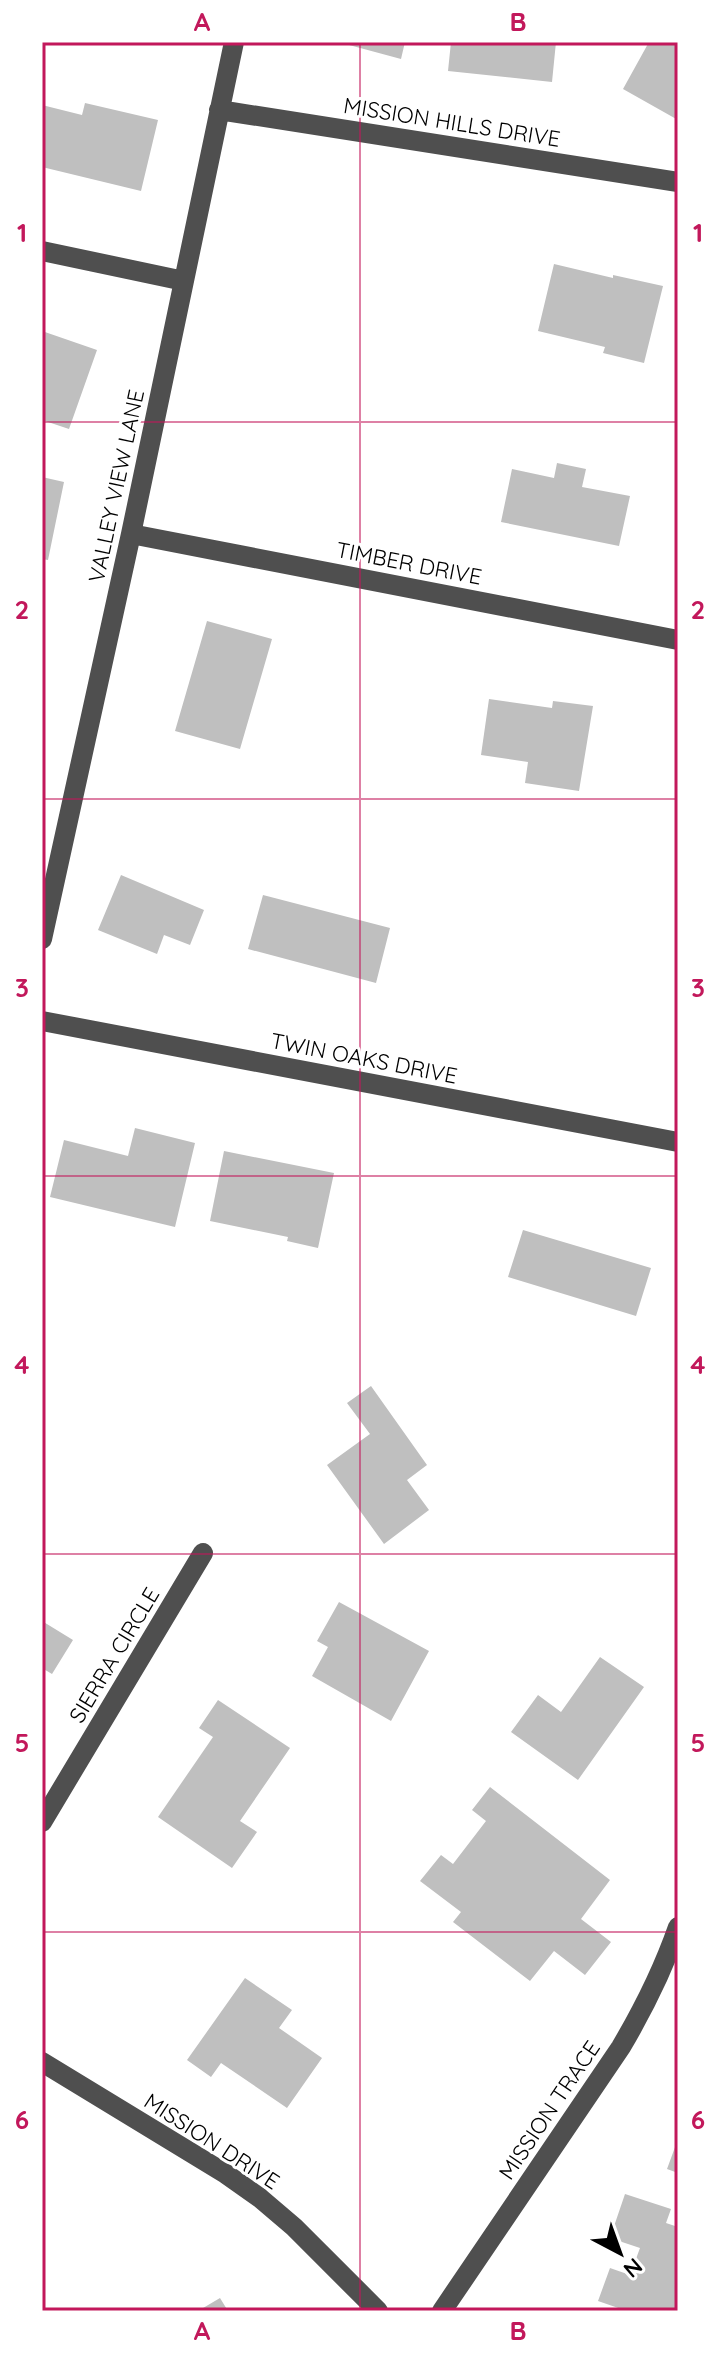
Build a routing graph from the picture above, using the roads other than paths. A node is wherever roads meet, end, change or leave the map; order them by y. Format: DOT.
graph roads {
  1 [pos="234,42"];
  2 [pos="219,110"];
  3 [pos="678,182"];
  4 [pos="42,251"];
  5 [pos="184,281"];
  6 [pos="131,534"];
  7 [pos="678,640"];
  8 [pos="42,939"];
  9 [pos="42,1021"];
  10 [pos="678,1142"];
  11 [pos="203,1553"];
  12 [pos="42,1822"];
  13 [pos="678,1927"];
  14 [pos="42,2062"];
  15 [pos="378,2311"];
  16 [pos="442,2311"];
  1 -- 2 [label="street, VALLEY VIEW LANE"];
  2 -- 3 [label="street, MISSION HILLS DRIVE"];
  2 -- 5 [label="street, VALLEY VIEW LANE"];
  4 -- 5 [label="street"];
  5 -- 6 [label="street, VALLEY VIEW LANE"];
  6 -- 7 [label="street, TIMBER DRIVE"];
  6 -- 8 [label="street, VALLEY VIEW LANE"];
  9 -- 10 [label="street, TWIN OAKS DRIVE"];
  11 -- 12 [label="street, SIERRA CIRCLE"];
  13 -- 16 [label="street, MISSION TRACE"];
  14 -- 15 [label="street, MISSION DRIVE"];
}
